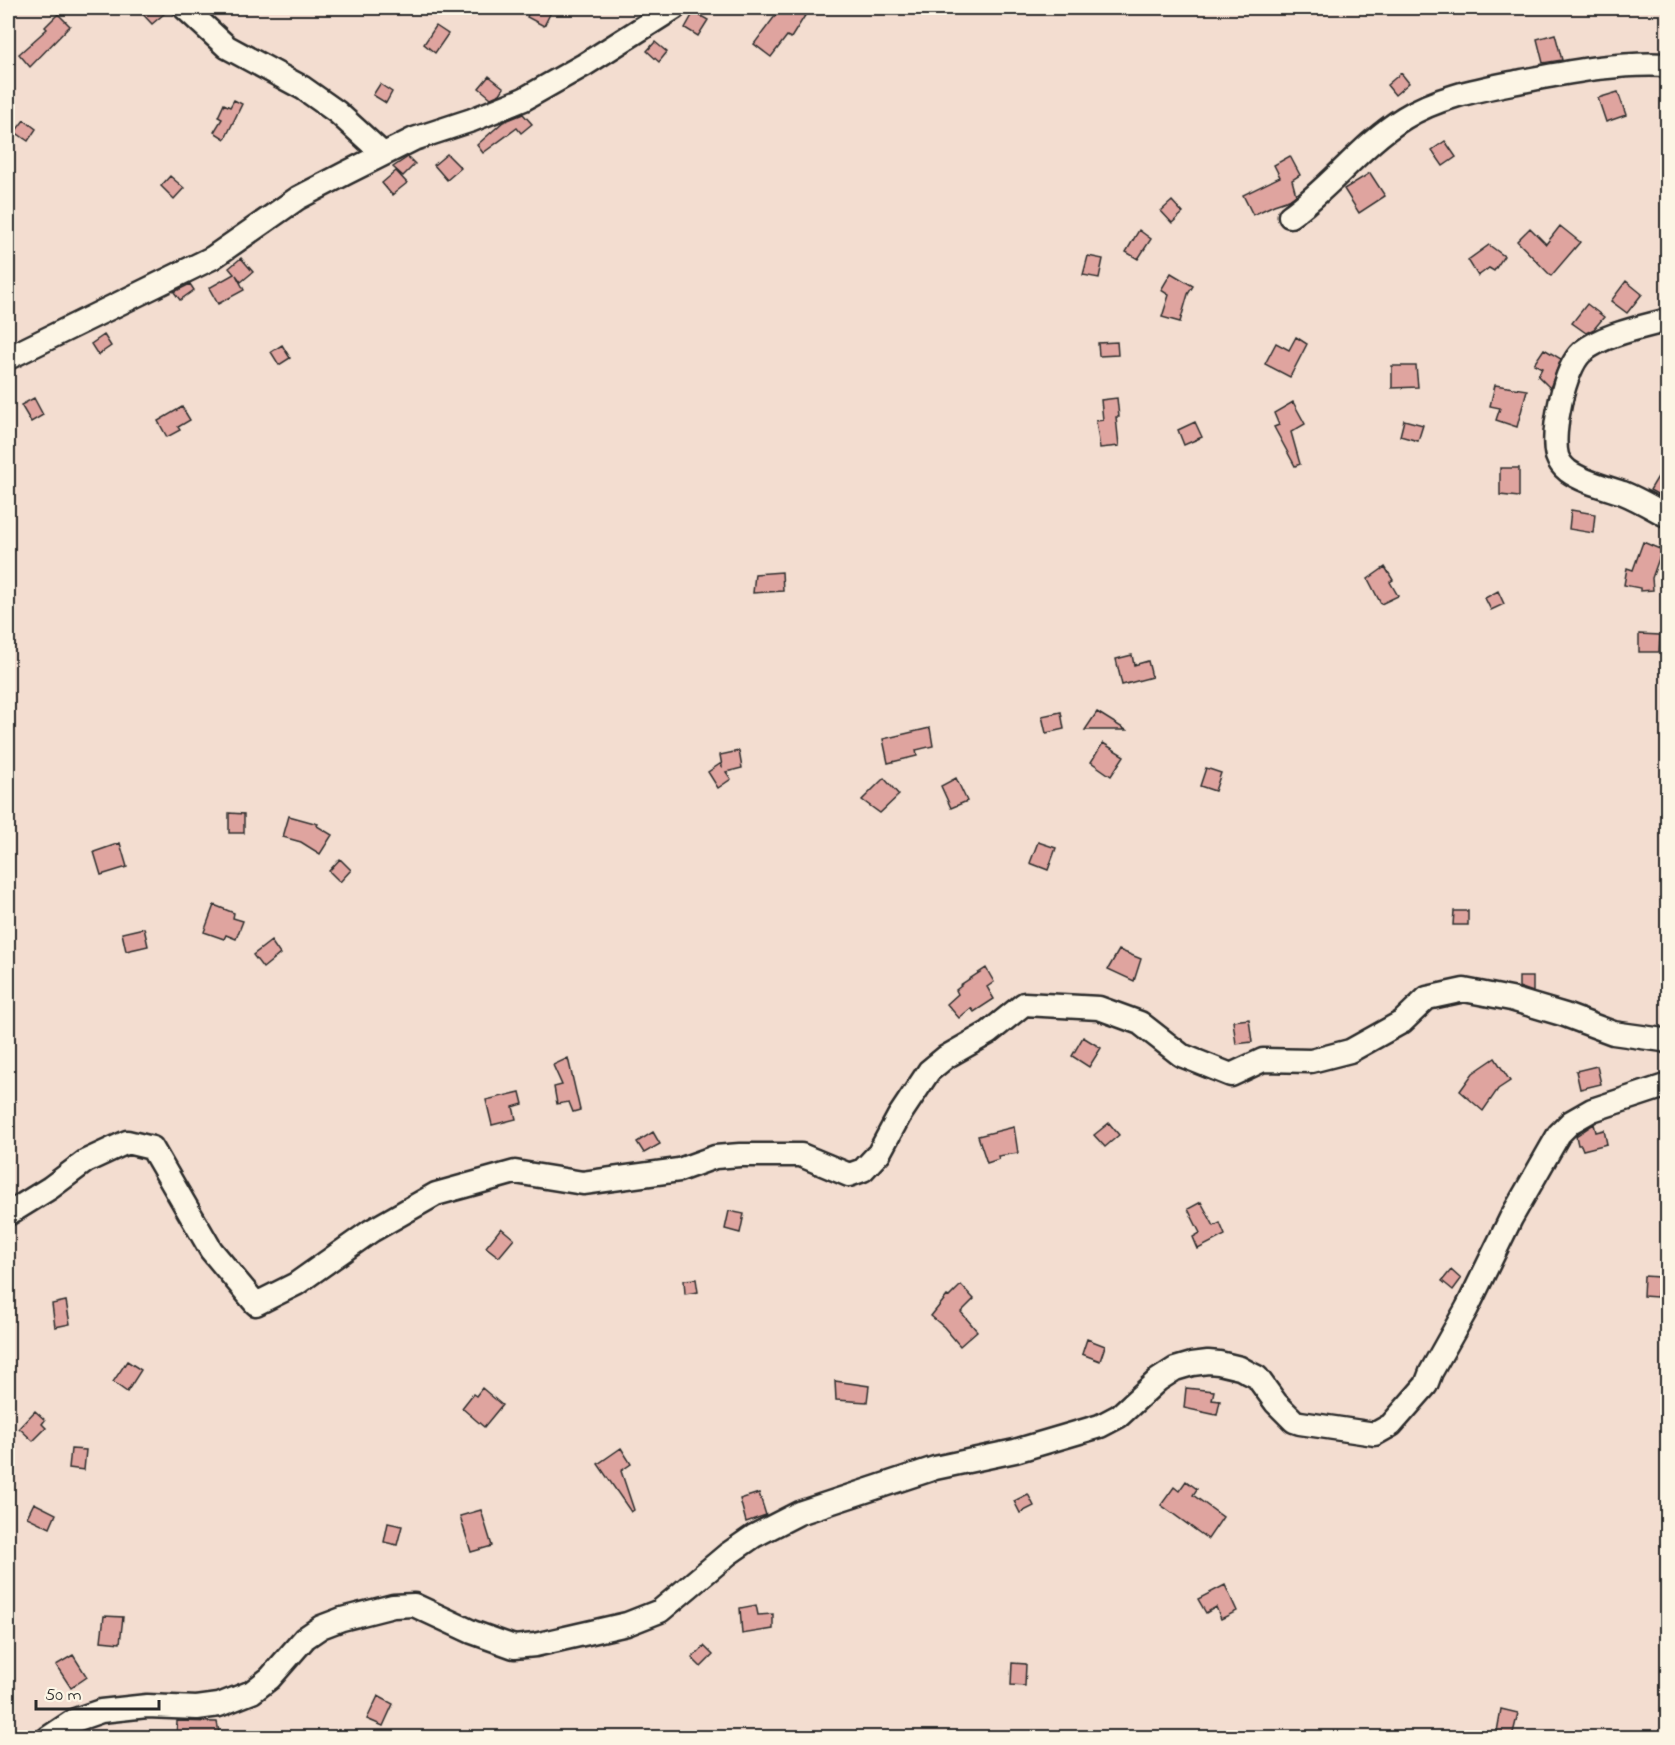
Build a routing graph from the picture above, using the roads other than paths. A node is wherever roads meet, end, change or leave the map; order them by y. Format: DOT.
graph roads {
  1 [pos="185,8"];
  2 [pos="674,8"];
  3 [pos="1668,66"];
  4 [pos="383,154"];
  5 [pos="1290,216"];
  6 [pos="1668,320"];
  7 [pos="8,358"];
  8 [pos="1668,516"];
  9 [pos="1668,1042"];
  10 [pos="1668,1085"];
  11 [pos="8,1214"];
  12 [pos="48,1737"];
  1 -- 4 [label="street"];
  2 -- 4 [label="street"];
  3 -- 5 [label="street"];
  4 -- 7 [label="street"];
  6 -- 8 [label="street"];
  9 -- 11 [label="street"];
  10 -- 12 [label="street"];
}
